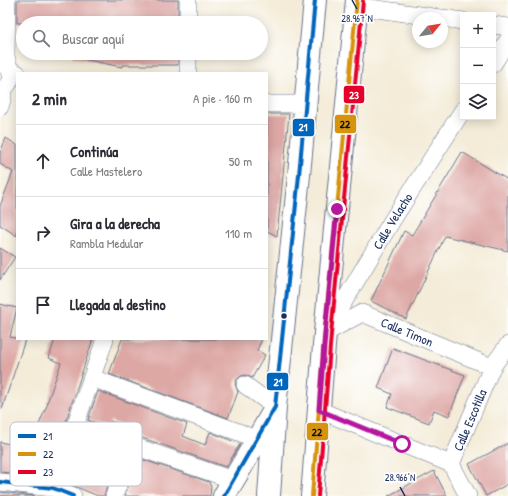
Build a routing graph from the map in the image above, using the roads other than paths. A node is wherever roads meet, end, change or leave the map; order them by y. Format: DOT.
graph roads {
  1 [pos="7,0"];
  2 [pos="188,0"];
  3 [pos="315,0"];
  4 [pos="356,3"];
  5 [pos="412,13"];
  6 [pos="188,16"];
  7 [pos="448,19"];
  8 [pos="460,21"];
  9 [pos="496,25"];
  10 [pos="508,27"];
  11 [pos="508,40"];
  12 [pos="496,59"];
  13 [pos="188,60"];
  14 [pos="9,68"];
  15 [pos="188,72"];
  16 [pos="7,90"];
  17 [pos="268,104"];
  18 [pos="305,104"];
  19 [pos="0,107"];
  20 [pos="460,115"];
  21 [pos="325,333"];
  22 [pos="105,340"];
  23 [pos="508,345"];
  24 [pos="492,367"];
  25 [pos="92,378"];
  26 [pos="245,385"];
  27 [pos="275,407"];
  28 [pos="319,410"];
  29 [pos="76,422"];
  30 [pos="249,437"];
  31 [pos="142,450"];
  32 [pos="451,464"];
  33 [pos="0,482"];
  34 [pos="10,483"];
  35 [pos="35,486"];
  36 [pos="118,486"];
  37 [pos="229,488"];
  38 [pos="73,496"];
  39 [pos="114,496"];
  40 [pos="269,496"];
  41 [pos="312,496"];
  42 [pos="468,496"];
  1 -- 14 [label="street"];
  2 -- 6 [label="street"];
  3 -- 18 [label="main road"];
  4 -- 5 [label="street"];
  4 -- 21 [label="main road"];
  7 -- 8 [label="street"];
  9 -- 10 [label="street"];
  11 -- 12 [label="street"];
  13 -- 15 [label="street"];
  14 -- 16 [label="street"];
  16 -- 19 [label="street"];
  17 -- 18 [label="street"];
  18 -- 27 [label="main road"];
  20 -- 21 [label="street, Calle Velacho"];
  21 -- 24 [label="street, Calle Timon"];
  21 -- 28 [label="main road"];
  22 -- 25 [label="street"];
  23 -- 24 [label="street, Calle Escotilla"];
  24 -- 32 [label="street, Calle Escotilla"];
  25 -- 29 [label="street"];
  25 -- 30 [label="street"];
  26 -- 27 [label="street"];
  27 -- 30 [label="main road"];
  27 -- 40 [label="main road"];
  28 -- 32 [label="street"];
  28 -- 41 [label="main road"];
  30 -- 37 [label="main road"];
  31 -- 37 [label="street"];
  32 -- 42 [label="street, Calle Escotilla"];
  33 -- 34 [label="street"];
  35 -- 38 [label="street"];
  36 -- 39 [label="street"];
}
